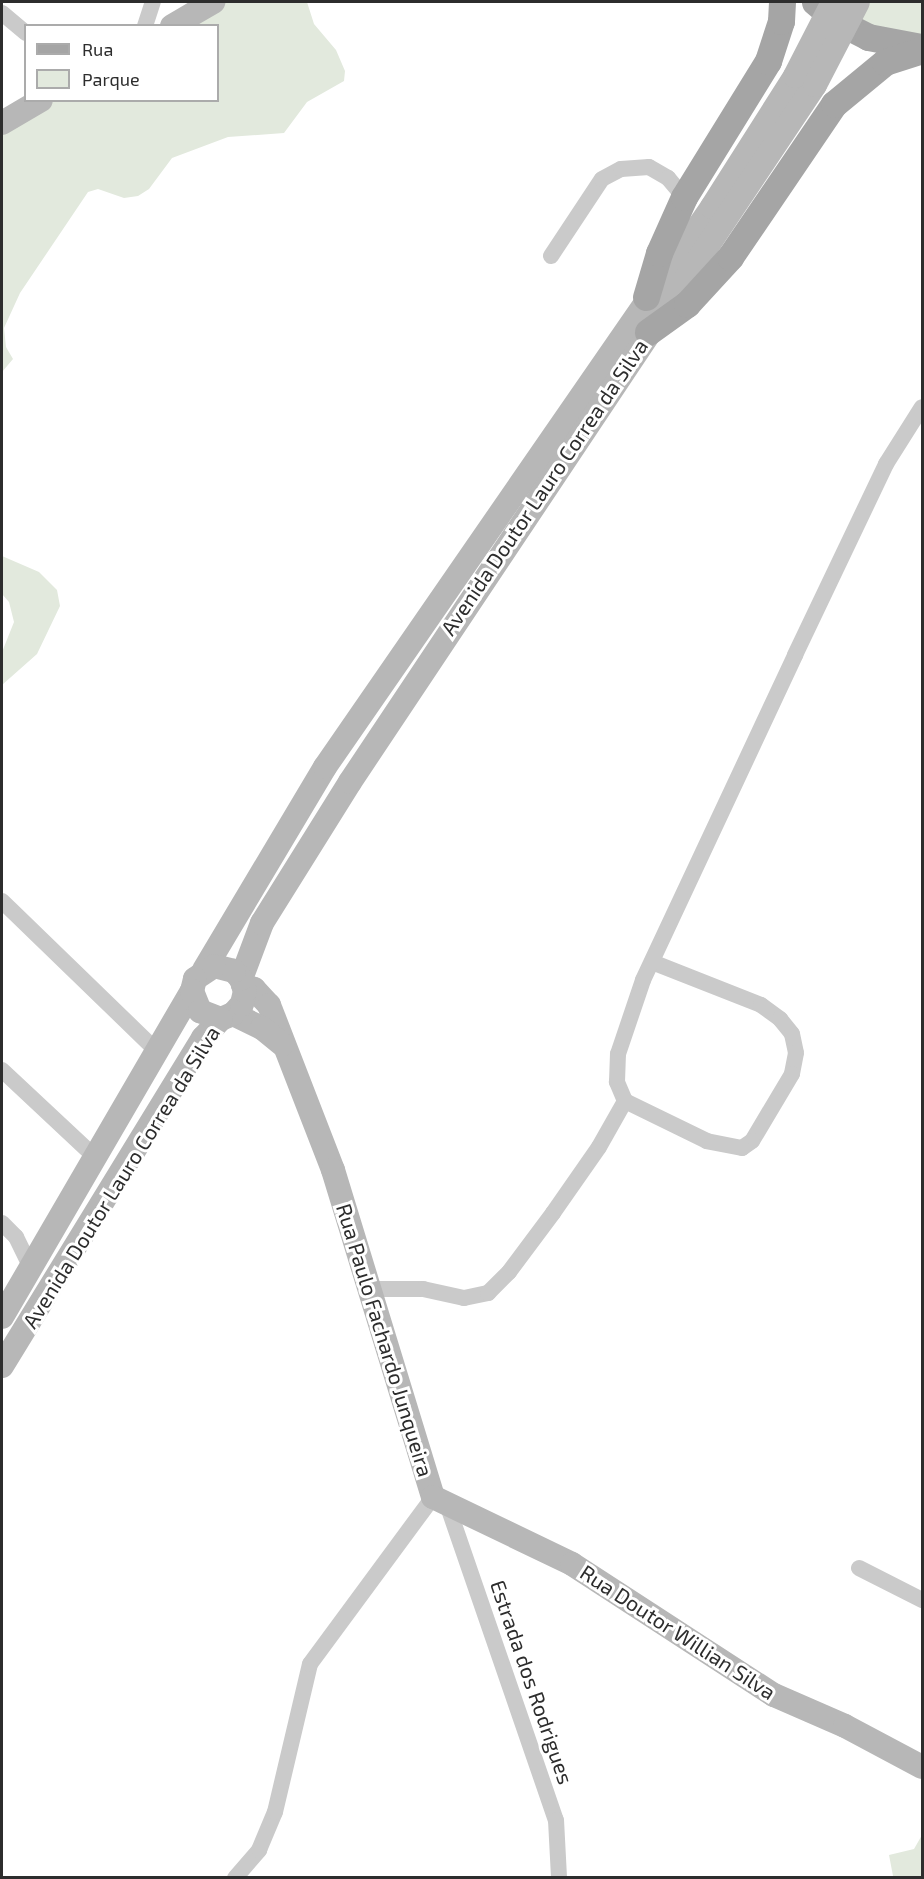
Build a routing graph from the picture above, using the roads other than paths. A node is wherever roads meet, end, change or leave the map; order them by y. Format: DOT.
graph roads {
  1 [pos="153,2"];
  2 [pos="213,2"];
  3 [pos="782,2"];
  4 [pos="815,2"];
  5 [pos="833,2"];
  6 [pos="858,2"];
  7 [pos="5,10"];
  8 [pos="146,24"];
  9 [pos="175,24"];
  10 [pos="24,31"];
  11 [pos="922,48"];
  12 [pos="805,81"];
  13 [pos="38,102"];
  14 [pos="2,123"];
  15 [pos="684,197"];
  16 [pos="551,256"];
  17 [pos="646,297"];
  18 [pos="648,332"];
  19 [pos="922,407"];
  20 [pos="2,901"];
  21 [pos="652,962"];
  22 [pos="204,970"];
  23 [pos="242,982"];
  24 [pos="192,991"];
  25 [pos="227,1017"];
  26 [pos="282,1044"];
  27 [pos="156,1050"];
  28 [pos="2,1070"];
  29 [pos="625,1101"];
  30 [pos="96,1158"];
  31 [pos="2,1223"];
  32 [pos="32,1269"];
  33 [pos="371,1289"];
  34 [pos="2,1317"];
  35 [pos="2,1366"];
  36 [pos="440,1500"];
  37 [pos="859,1568"];
  38 [pos="922,1600"];
  39 [pos="922,1767"];
  40 [pos="235,1878"];
  41 [pos="559,1878"];
  1 -- 8 [label="street"];
  2 -- 9 [label="main road"];
  3 -- 15 [label="main road"];
  4 -- 11 [label="main road"];
  5 -- 12 [label="main road, Avenida Doutor Lauro Correa da Silva, bridge"];
  6 -- 12 [label="main road, Avenida Doutor Lauro Correa da Silva, bridge"];
  7 -- 10 [label="street"];
  11 -- 18 [label="main road"];
  12 -- 17 [label="main road, Avenida Doutor Lauro Correa da Silva"];
  12 -- 18 [label="main road, Avenida Doutor Lauro Correa da Silva"];
  13 -- 14 [label="main road"];
  15 -- 16 [label="street"];
  15 -- 17 [label="main road"];
  17 -- 22 [label="main road, Avenida Doutor Lauro Correa da Silva"];
  18 -- 23 [label="main road, Avenida Doutor Lauro Correa da Silva"];
  19 -- 21 [label="street"];
  20 -- 27 [label="street"];
  21 -- 29 [label="street"];
  21 -- 29 [label="street"];
  22 -- 23 [label="main road"];
  22 -- 24 [label="main road"];
  23 -- 25 [label="main road"];
  23 -- 26 [label="main road, Rua Paulo Fachardo Junqueira"];
  24 -- 25 [label="main road"];
  24 -- 27 [label="main road, Avenida Doutor Lauro Correa da Silva"];
  25 -- 26 [label="main road"];
  25 -- 35 [label="main road, Avenida Doutor Lauro Correa da Silva"];
  26 -- 33 [label="main road, Rua Paulo Fachardo Junqueira"];
  27 -- 30 [label="main road, Avenida Doutor Lauro Correa da Silva"];
  28 -- 30 [label="street"];
  29 -- 33 [label="street"];
  30 -- 32 [label="main road, Avenida Doutor Lauro Correa da Silva"];
  31 -- 32 [label="street"];
  32 -- 34 [label="main road, Avenida Doutor Lauro Correa da Silva"];
  33 -- 36 [label="main road, Rua Paulo Fachardo Junqueira"];
  36 -- 39 [label="main road, Rua Doutor Willian Silva"];
  36 -- 40 [label="street, Rua Paulo Fachardo Junqueira"];
  36 -- 41 [label="street, Estrada dos Rodrigues"];
  37 -- 38 [label="street"];
}
